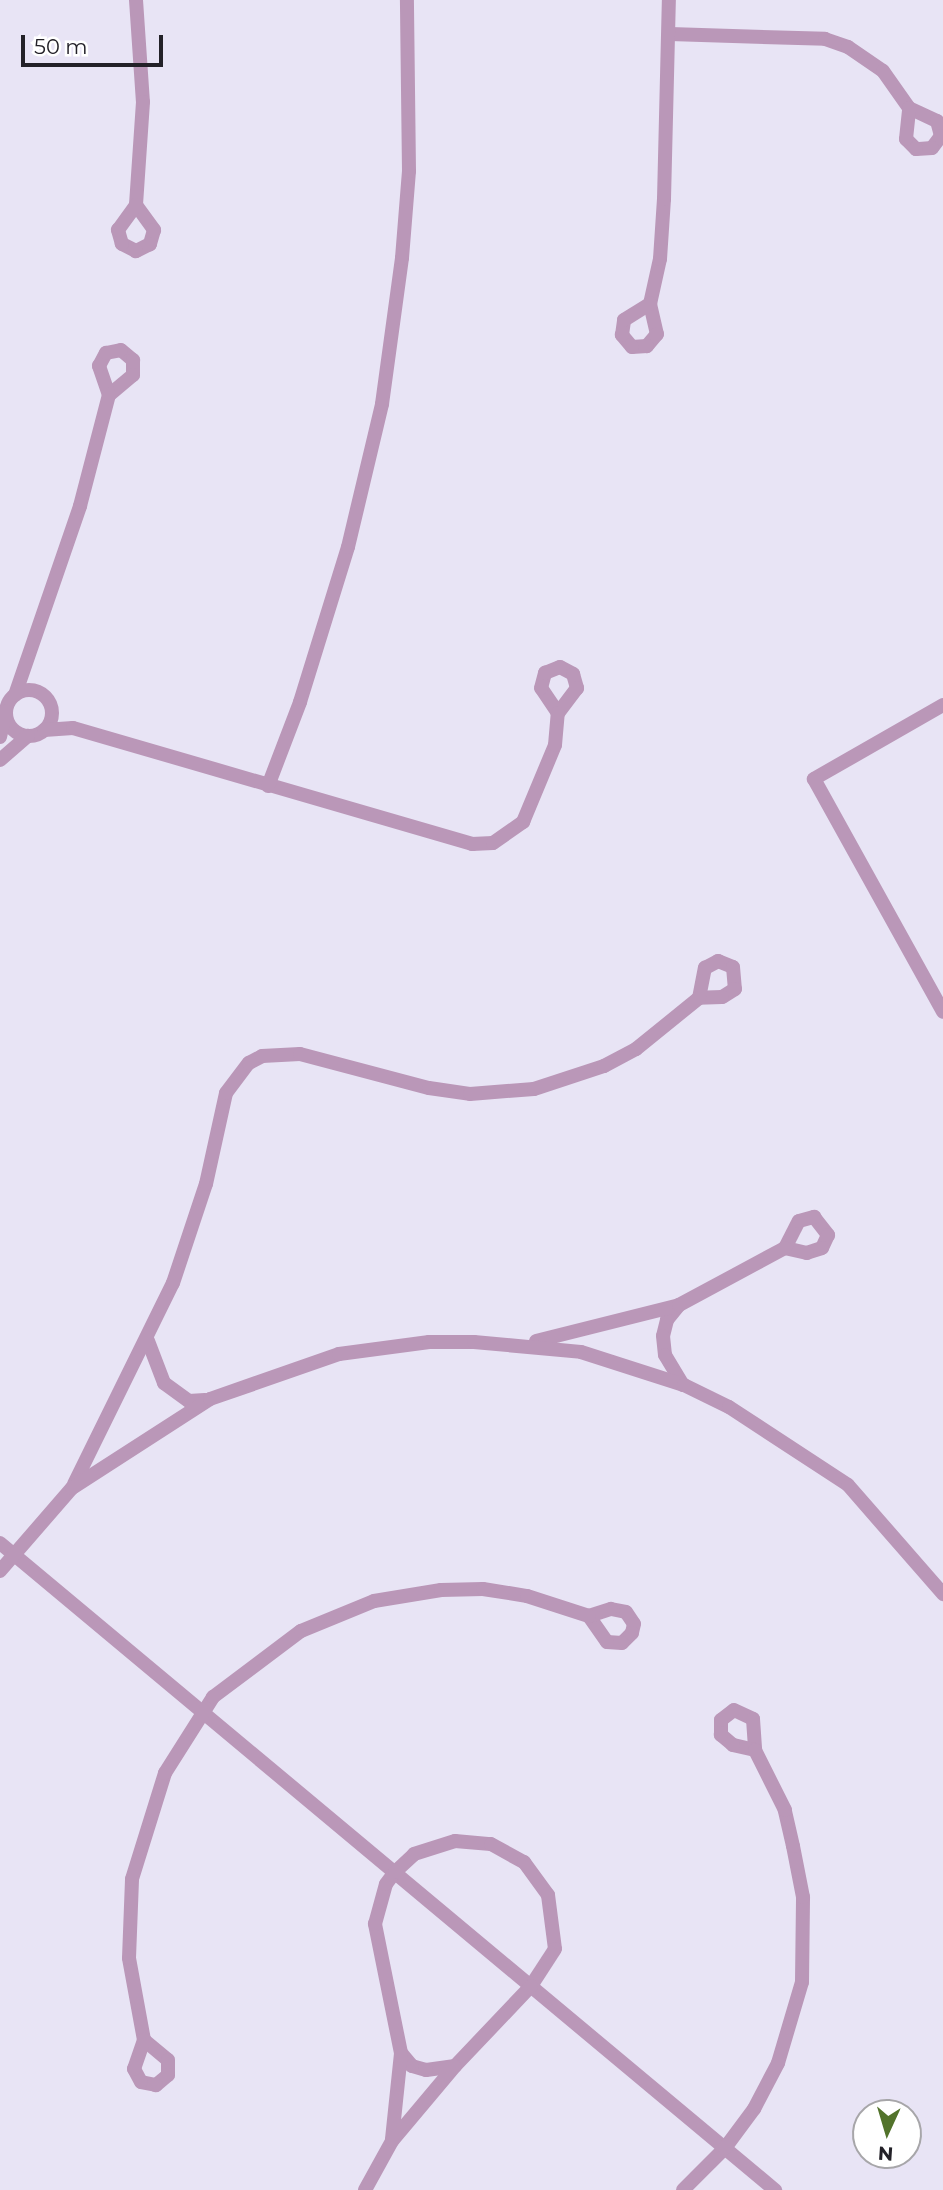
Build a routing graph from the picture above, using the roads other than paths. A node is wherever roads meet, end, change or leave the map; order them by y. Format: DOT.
graph roads {
  1 [pos="136,0"];
  2 [pos="407,0"];
  3 [pos="669,0"];
  4 [pos="670,34"];
  5 [pos="909,108"];
  6 [pos="136,205"];
  7 [pos="650,304"];
  8 [pos="109,395"];
  9 [pos="27,667"];
  10 [pos="15,695"];
  11 [pos="46,697"];
  12 [pos="943,705"];
  13 [pos="6,710"];
  14 [pos="52,713"];
  15 [pos="558,713"];
  16 [pos="73,728"];
  17 [pos="44,730"];
  18 [pos="27,736"];
  19 [pos="0,737"];
  20 [pos="0,760"];
  21 [pos="268,786"];
  22 [pos="699,998"];
  23 [pos="943,1013"];
  24 [pos="785,1248"];
  25 [pos="679,1305"];
  26 [pos="148,1341"];
  27 [pos="513,1345"];
  28 [pos="684,1385"];
  29 [pos="210,1399"];
  30 [pos="72,1488"];
  31 [pos="0,1544"];
  32 [pos="12,1553"];
  33 [pos="0,1571"];
  34 [pos="943,1594"];
  35 [pos="589,1616"];
  36 [pos="201,1709"];
  37 [pos="755,1750"];
  38 [pos="395,1872"];
  39 [pos="531,1986"];
  40 [pos="144,2040"];
  41 [pos="401,2053"];
  42 [pos="455,2066"];
  43 [pos="392,2141"];
  44 [pos="725,2148"];
  45 [pos="365,2190"];
  46 [pos="683,2190"];
  47 [pos="775,2190"];
  1 -- 6 [label="street"];
  2 -- 21 [label="street"];
  3 -- 4 [label="street"];
  4 -- 5 [label="street"];
  4 -- 7 [label="street"];
  8 -- 9 [label="street"];
  9 -- 10 [label="street"];
  9 -- 11 [label="street"];
  10 -- 11 [label="street"];
  10 -- 13 [label="street"];
  11 -- 14 [label="street"];
  12 -- 23 [label="street"];
  13 -- 18 [label="street"];
  13 -- 19 [label="street"];
  14 -- 16 [label="street"];
  14 -- 17 [label="street"];
  15 -- 21 [label="street"];
  16 -- 17 [label="street"];
  16 -- 21 [label="street"];
  17 -- 18 [label="street"];
  18 -- 20 [label="street"];
  22 -- 26 [label="street"];
  24 -- 25 [label="street"];
  25 -- 27 [label="street"];
  25 -- 28 [label="street"];
  26 -- 29 [label="street"];
  26 -- 30 [label="street"];
  27 -- 28 [label="street"];
  27 -- 29 [label="street"];
  28 -- 34 [label="street"];
  29 -- 30 [label="street"];
  30 -- 32 [label="street"];
  31 -- 32 [label="street"];
  32 -- 33 [label="street"];
  32 -- 36 [label="street"];
  35 -- 36 [label="street"];
  36 -- 38 [label="street"];
  36 -- 40 [label="street"];
  37 -- 44 [label="street"];
  38 -- 39 [label="street"];
  38 -- 39 [label="street"];
  38 -- 41 [label="street"];
  39 -- 42 [label="street"];
  39 -- 44 [label="street"];
  41 -- 42 [label="street"];
  41 -- 43 [label="street"];
  42 -- 43 [label="street"];
  43 -- 45 [label="street"];
  44 -- 46 [label="street"];
  44 -- 47 [label="street"];
}
